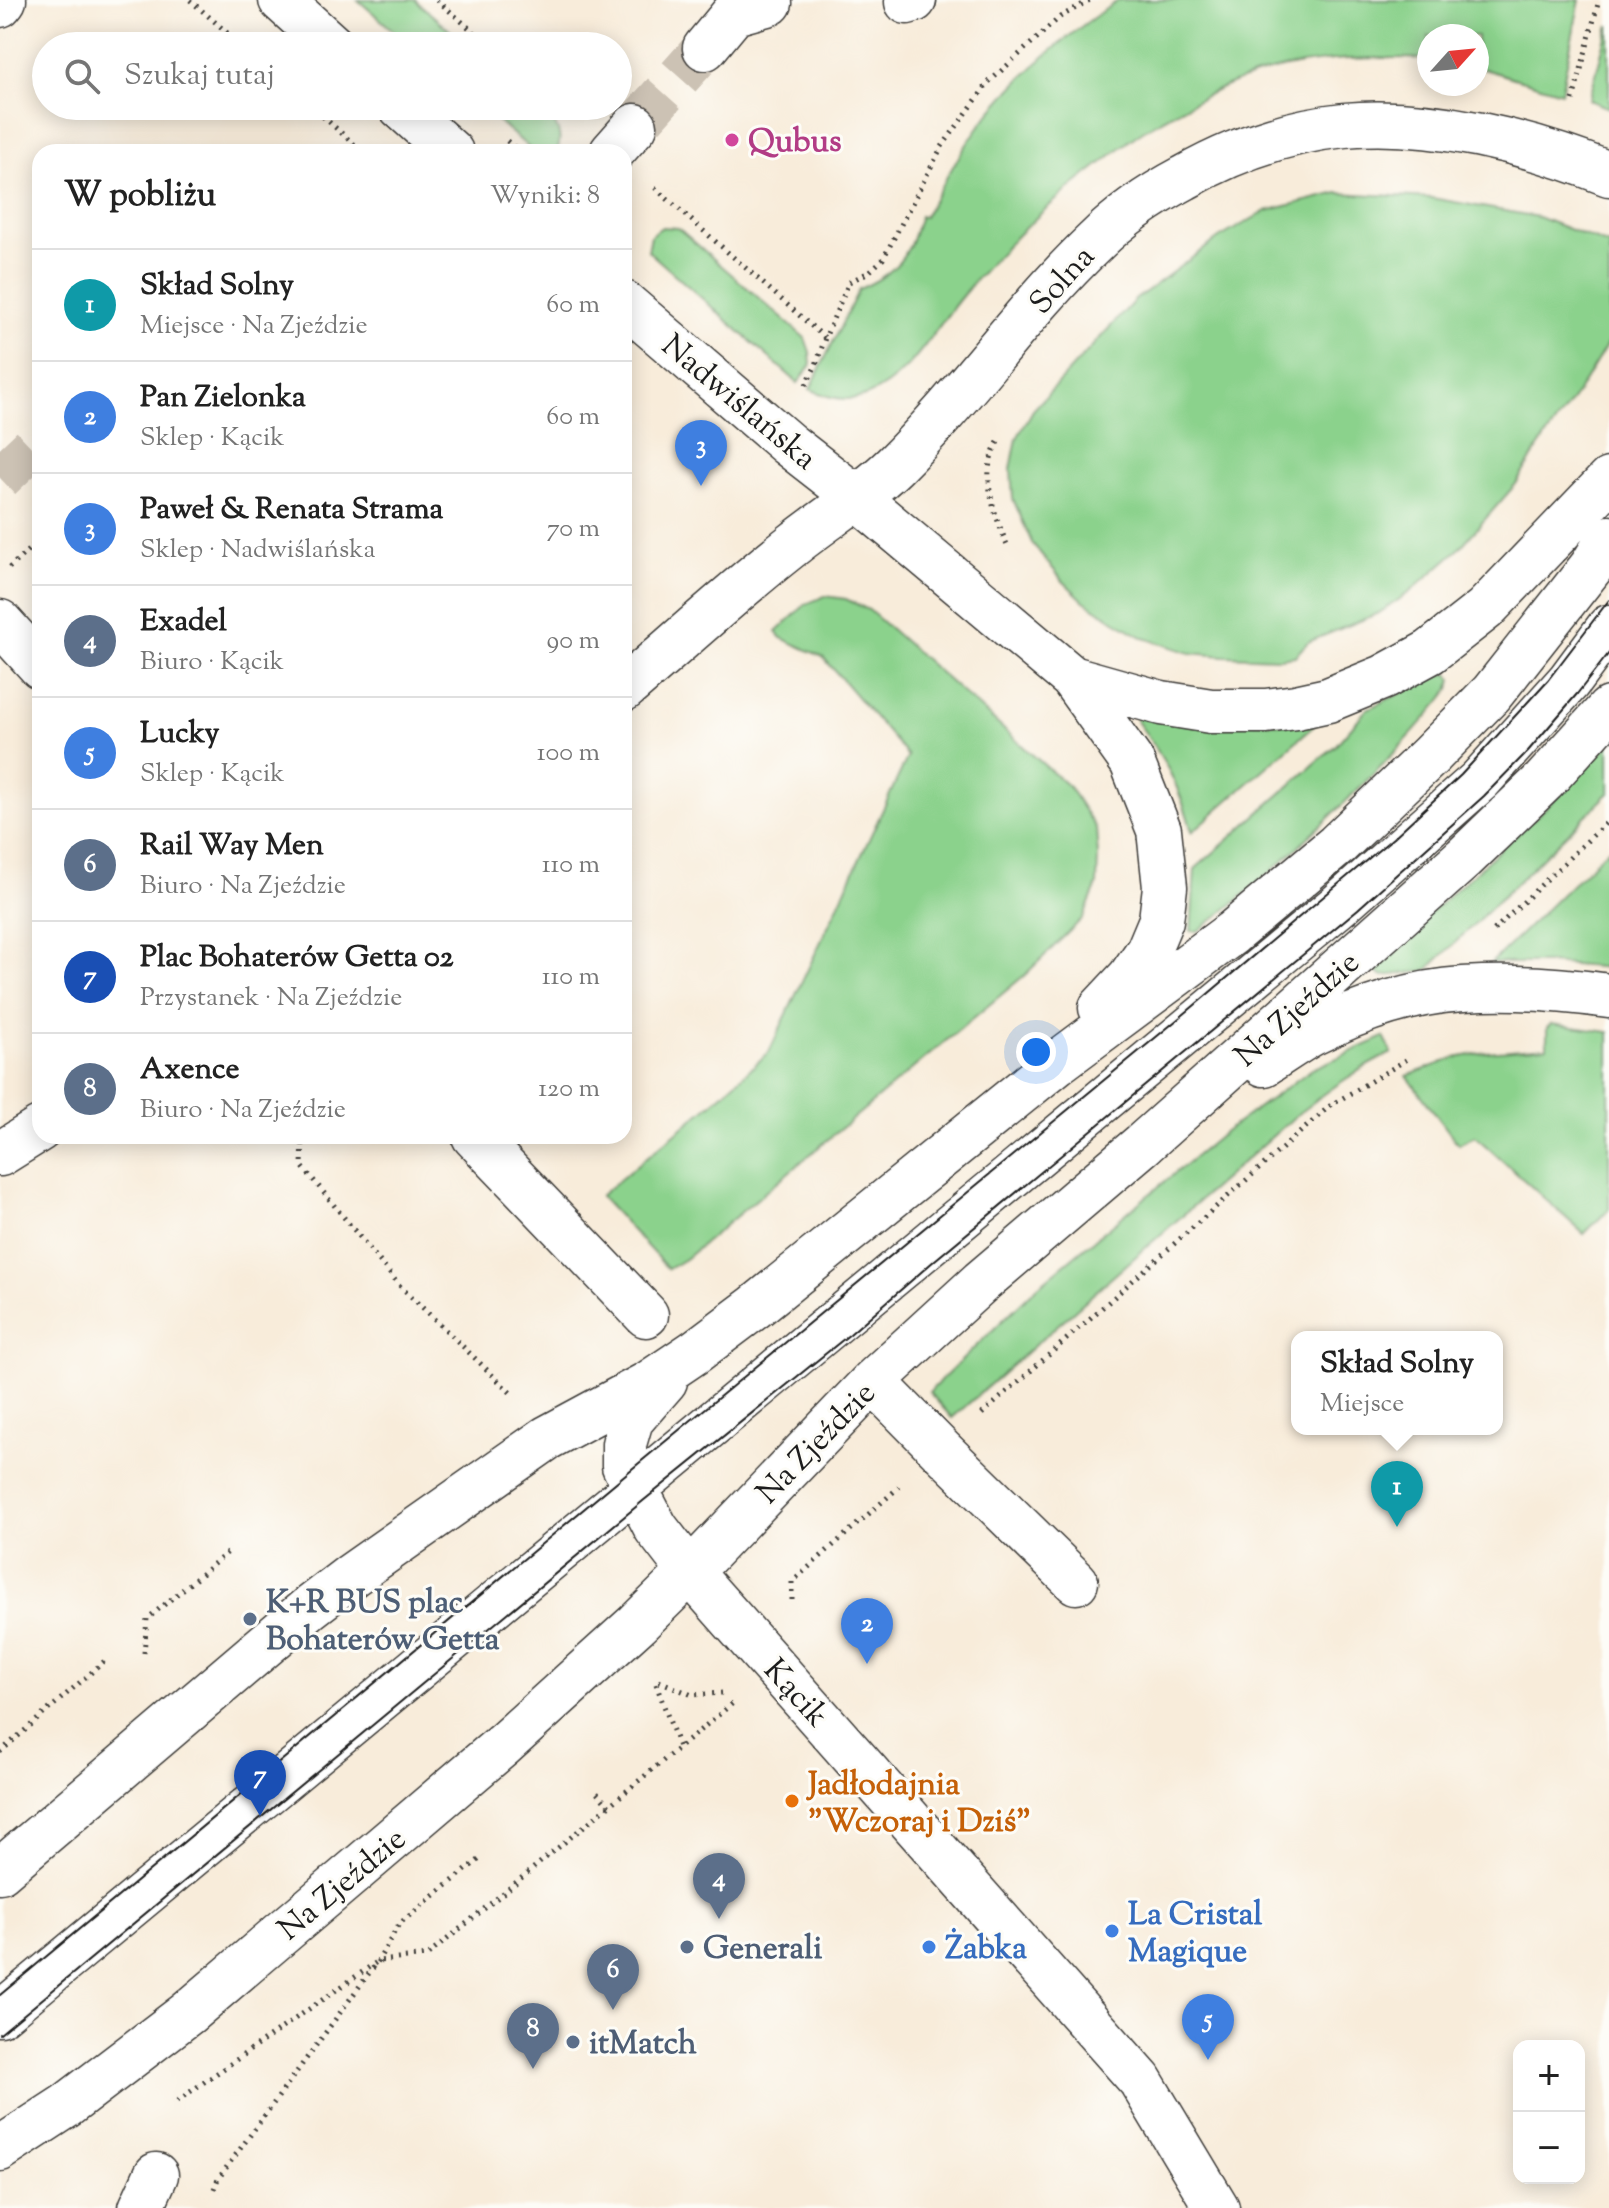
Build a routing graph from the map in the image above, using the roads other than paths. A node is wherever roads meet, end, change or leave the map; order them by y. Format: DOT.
graph roads {
  1 [pos="4,0"];
  2 [pos="281,0"];
  3 [pos="770,3"];
  4 [pos="0,5"];
  5 [pos="316,32"];
  6 [pos="705,48"];
  7 [pos="416,120"];
  8 [pos="442,144"];
  9 [pos="1609,174"];
  10 [pos="632,310"];
  11 [pos="1609,480"];
  12 [pos="856,497"];
  13 [pos="1609,538"];
  14 [pos="0,622"];
  15 [pos="1609,627"];
  16 [pos="32,657"];
  17 [pos="1072,678"];
  18 [pos="632,682"];
  19 [pos="1609,709"];
  20 [pos="1609,996"];
  21 [pos="1057,1063"];
  22 [pos="32,1134"];
  23 [pos="482,1144"];
  24 [pos="1142,1145"];
  25 [pos="0,1154"];
  26 [pos="646,1315"];
  27 [pos="695,1352"];
  28 [pos="873,1381"];
  29 [pos="636,1488"];
  30 [pos="690,1572"];
  31 [pos="1076,1582"];
  32 [pos="0,1871"];
  33 [pos="0,2014"];
  34 [pos="0,2149"];
  35 [pos="1217,2208"];
  1 -- 4 [label="street"];
  2 -- 5 [label="street"];
  3 -- 6 [label="street"];
  7 -- 8 [label="street"];
  9 -- 12 [label="street, Solna"];
  10 -- 12 [label="street, Nadwiślańska"];
  11 -- 17 [label="street"];
  12 -- 17 [label="street, Nadwiślańska"];
  12 -- 18 [label="street, Solna"];
  13 -- 21 [label="street"];
  14 -- 16 [label="street"];
  15 -- 29 [label="street"];
  17 -- 21 [label="street"];
  19 -- 24 [label="street, Na Zjeździe"];
  20 -- 24 [label="street"];
  21 -- 27 [label="street"];
  22 -- 25 [label="street"];
  23 -- 26 [label="street"];
  24 -- 28 [label="street, Na Zjeździe"];
  27 -- 29 [label="street, Kącik"];
  27 -- 32 [label="street"];
  28 -- 30 [label="street, Na Zjeździe"];
  28 -- 31 [label="street"];
  29 -- 30 [label="street, Kącik"];
  29 -- 33 [label="street"];
  30 -- 34 [label="street, Na Zjeździe"];
  30 -- 35 [label="street, Kącik"];
}
